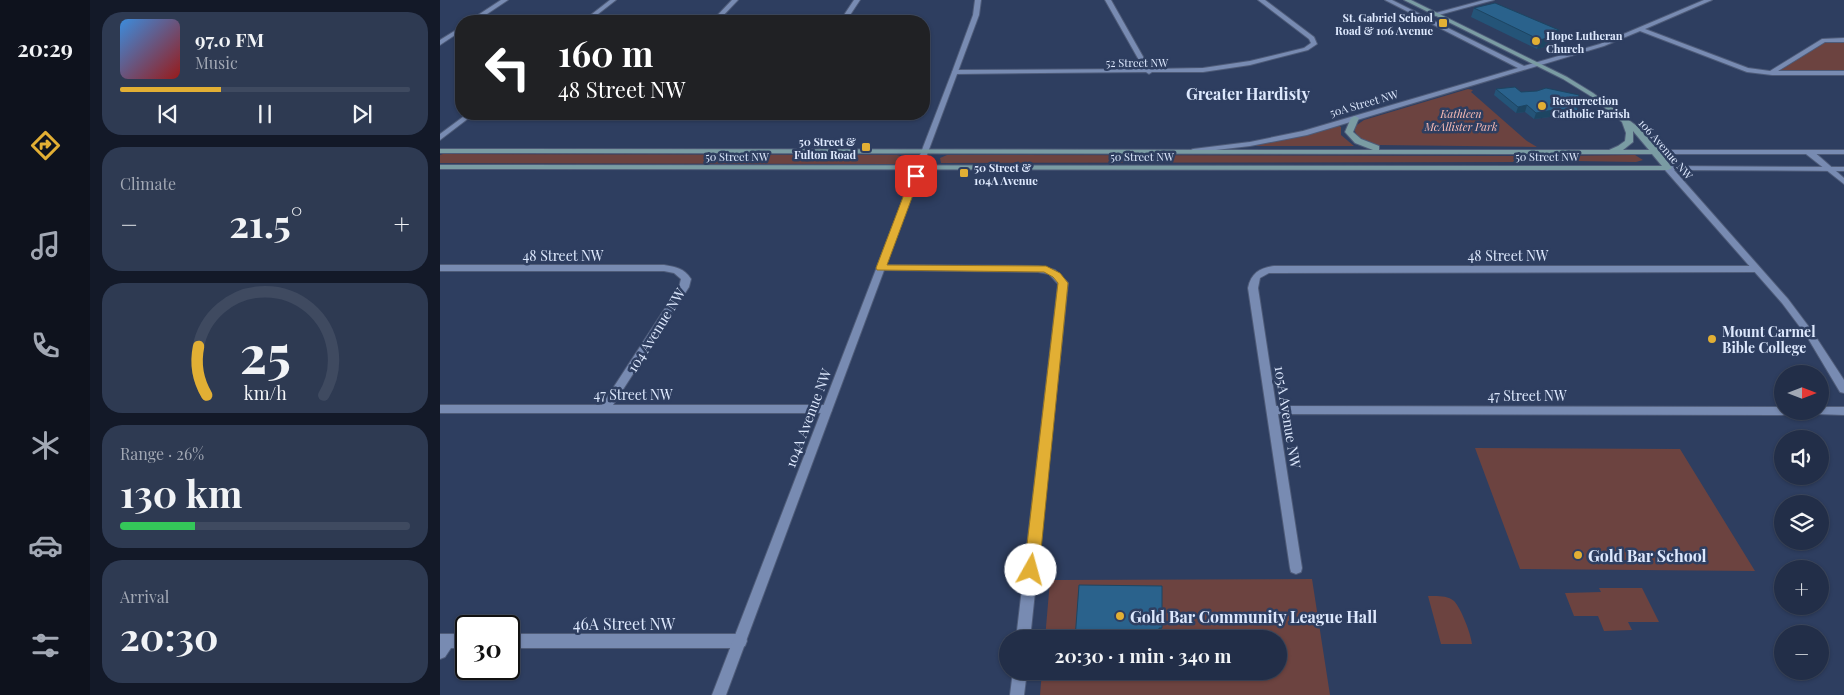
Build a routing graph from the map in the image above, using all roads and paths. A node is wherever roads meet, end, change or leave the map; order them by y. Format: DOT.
graph roads {
  1 [pos="505,0"];
  2 [pos="613,0"];
  3 [pos="735,0"];
  4 [pos="857,0"];
  5 [pos="978,0"];
  6 [pos="1108,0"];
  7 [pos="1261,0"];
  8 [pos="1388,0"];
  9 [pos="1407,0"];
  10 [pos="1491,0"];
  11 [pos="1709,0"];
  12 [pos="1435,14"];
  13 [pos="482,15"];
  14 [pos="594,15"];
  15 [pos="721,15"];
  16 [pos="847,15"];
  17 [pos="1640,29"];
  18 [pos="455,33"];
  19 [pos="1844,40"];
  20 [pos="440,43"];
  21 [pos="1537,64"];
  22 [pos="1523,68"];
  23 [pos="955,72"];
  24 [pos="1149,72"];
  25 [pos="1772,73"];
  26 [pos="1844,73"];
  27 [pos="1355,118"];
  28 [pos="1624,118"];
  29 [pos="462,120"];
  30 [pos="440,138"];
  31 [pos="440,151"];
  32 [pos="925,151"];
  33 [pos="1193,151"];
  34 [pos="1389,151"];
  35 [pos="1602,152"];
  36 [pos="1656,152"];
  37 [pos="1810,152"];
  38 [pos="1844,152"];
  39 [pos="440,167"];
  40 [pos="919,167"];
  41 [pos="1668,168"];
  42 [pos="1829,169"];
  43 [pos="1844,169"];
  44 [pos="1844,182"];
  45 [pos="440,268"];
  46 [pos="881,268"];
  47 [pos="1757,269"];
  48 [pos="1260,273"];
  49 [pos="684,274"];
  50 [pos="1844,389"];
  51 [pos="440,408"];
  52 [pos="605,409"];
  53 [pos="827,410"];
  54 [pos="1272,410"];
  55 [pos="1774,411"];
  56 [pos="1829,411"];
  57 [pos="1844,411"];
  58 [pos="1296,568"];
  59 [pos="1025,630"];
  60 [pos="740,640"];
  61 [pos="520,641"];
  62 [pos="455,642"];
  63 [pos="442,644"];
  64 [pos="1019,680"];
  65 [pos="719,695"];
  66 [pos="1017,695"];
  1 -- 13 [label="street"];
  2 -- 14 [label="street"];
  3 -- 15 [label="street"];
  4 -- 16 [label="street"];
  5 -- 23 [label="street, 104A Avenue NW"];
  6 -- 24 [label="street"];
  7 -- 24 [label="street, 52 Street NW"];
  8 -- 22 [label="street"];
  9 -- 12 [label="main road, 106 Avenue NW"];
  10 -- 12 [label="street"];
  11 -- 17 [label="street, 50A Street NW"];
  12 -- 21 [label="main road, 106 Avenue NW"];
  17 -- 21 [label="street, 50A Street NW"];
  17 -- 25 [label="street"];
  18 -- 20 [label="street"];
  19 -- 25 [label="street"];
  21 -- 22 [label="street, 50A Street NW"];
  21 -- 28 [label="main road, 106 Avenue NW"];
  22 -- 27 [label="street, 50A Street NW"];
  23 -- 24 [label="street, 52 Street NW"];
  23 -- 32 [label="street, 104A Avenue NW"];
  25 -- 26 [label="street"];
  27 -- 33 [label="street, 50A Street NW"];
  27 -- 34 [label="main road"];
  28 -- 35 [label="main road"];
  28 -- 36 [label="main road, 106 Avenue NW"];
  29 -- 30 [label="street"];
  31 -- 32 [label="main road, 50 Street NW"];
  32 -- 33 [label="main road, 50 Street NW"];
  32 -- 40 [label="street, 104A Avenue NW"];
  33 -- 34 [label="main road, 50 Street NW"];
  34 -- 35 [label="main road, 50 Street NW"];
  35 -- 36 [label="main road, 50 Street NW"];
  36 -- 37 [label="street, 50 Street NW"];
  36 -- 41 [label="main road, 106 Avenue NW"];
  37 -- 38 [label="street, 50 Street NW"];
  37 -- 42 [label="street"];
  39 -- 40 [label="main road, 50 Street NW"];
  40 -- 41 [label="main road, 50 Street NW"];
  40 -- 46 [label="street, 104A Avenue NW"];
  41 -- 42 [label="street, 50 Street NW"];
  41 -- 47 [label="street, 106 Avenue NW"];
  42 -- 43 [label="street, 50 Street NW"];
  42 -- 44 [label="street"];
  45 -- 49 [label="street, 48 Street NW"];
  46 -- 53 [label="street, 104A Avenue NW"];
  46 -- 59 [label="street"];
  47 -- 48 [label="street, 48 Street NW"];
  47 -- 50 [label="street, 106 Avenue NW"];
  48 -- 54 [label="street, 105A Avenue NW"];
  49 -- 52 [label="street, 104 Avenue NW"];
  51 -- 52 [label="street, 47 Street NW"];
  52 -- 53 [label="street, 47 Street NW"];
  53 -- 60 [label="street, 104A Avenue NW"];
  54 -- 55 [label="street, 47 Street NW"];
  54 -- 58 [label="street, 105A Avenue NW"];
  56 -- 57 [label="street"];
  60 -- 61 [label="street, 46A Street NW"];
  60 -- 65 [label="street, 104A Avenue NW"];
  62 -- 63 [label="street"];
  64 -- 66 [label="street"];
}
